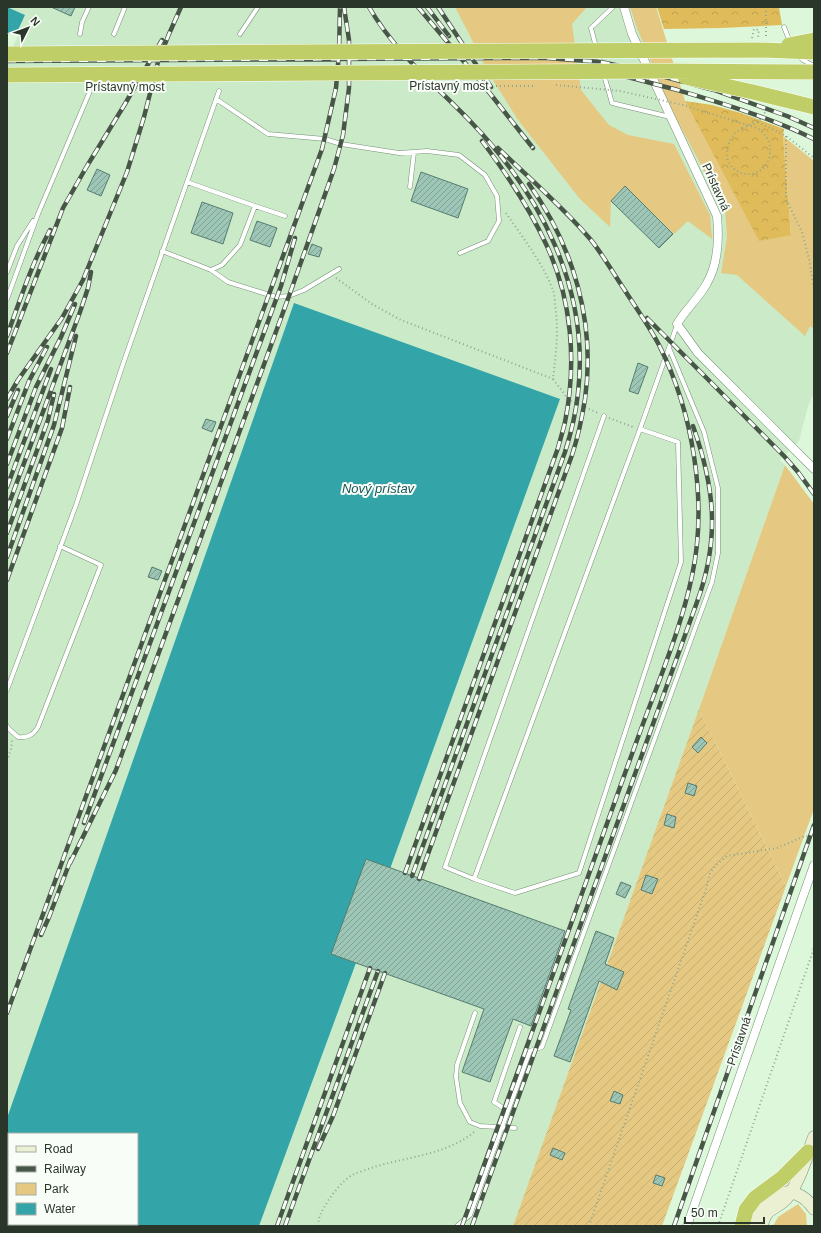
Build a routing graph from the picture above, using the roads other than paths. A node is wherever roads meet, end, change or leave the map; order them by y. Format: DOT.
graph roads {
  1 [pos="89,7"];
  2 [pos="125,7"];
  3 [pos="258,7"];
  4 [pos="613,7"];
  5 [pos="624,7"];
  6 [pos="784,27"];
  7 [pos="80,34"];
  8 [pos="114,34"];
  9 [pos="240,34"];
  10 [pos="814,40"];
  11 [pos="759,41"];
  12 [pos="814,52"];
  13 [pos="7,54"];
  14 [pos="814,66"];
  15 [pos="661,71"];
  16 [pos="814,72"];
  17 [pos="7,75"];
  18 [pos="219,91"];
  19 [pos="88,93"];
  20 [pos="216,99"];
  21 [pos="814,107"];
  22 [pos="671,118"];
  23 [pos="414,152"];
  24 [pos="187,182"];
  25 [pos="410,187"];
  26 [pos="255,206"];
  27 [pos="38,214"];
  28 [pos="285,216"];
  29 [pos="162,251"];
  30 [pos="460,253"];
  31 [pos="339,269"];
  32 [pos="210,270"];
  33 [pos="7,272"];
  34 [pos="7,299"];
  35 [pos="678,324"];
  36 [pos="669,348"];
  37 [pos="604,416"];
  38 [pos="640,429"];
  39 [pos="814,469"];
  40 [pos="60,546"];
  41 [pos="7,690"];
  42 [pos="7,726"];
  43 [pos="814,865"];
  44 [pos="474,879"];
  45 [pos="475,1012"];
  46 [pos="520,1027"];
  47 [pos="508,1111"];
  48 [pos="502,1128"];
  49 [pos="515,1128"];
  50 [pos="814,1137"];
  51 [pos="808,1152"];
  52 [pos="791,1192"];
  53 [pos="814,1209"];
  54 [pos="457,1226"];
  55 [pos="687,1226"];
  56 [pos="742,1226"];
  57 [pos="752,1226"];
  58 [pos="762,1226"];
  1 -- 7 [label="lane"];
  2 -- 8 [label="lane"];
  3 -- 9 [label="lane"];
  4 -- 22 [label="lane"];
  5 -- 22 [label="street, Prístavná"];
  6 -- 14 [label="lane"];
  10 -- 11 [label="highway, bridge"];
  11 -- 12 [label="highway, bridge"];
  11 -- 13 [label="highway, bridge"];
  15 -- 16 [label="highway, bridge"];
  15 -- 17 [label="highway, Prístavný most, bridge"];
  15 -- 21 [label="highway, bridge"];
  18 -- 20 [label="lane"];
  19 -- 27 [label="lane"];
  20 -- 23 [label="lane"];
  20 -- 24 [label="lane"];
  22 -- 35 [label="street, Prístavná"];
  23 -- 25 [label="lane"];
  23 -- 30 [label="lane"];
  24 -- 26 [label="lane"];
  24 -- 29 [label="lane"];
  26 -- 28 [label="lane"];
  26 -- 32 [label="lane"];
  27 -- 33 [label="lane"];
  27 -- 34 [label="lane"];
  29 -- 32 [label="lane"];
  29 -- 40 [label="lane"];
  31 -- 32 [label="lane"];
  35 -- 36 [label="lane"];
  35 -- 39 [label="street"];
  36 -- 38 [label="lane"];
  36 -- 47 [label="lane"];
  37 -- 44 [label="lane"];
  38 -- 44 [label="lane"];
  38 -- 44 [label="lane"];
  40 -- 41 [label="lane"];
  40 -- 42 [label="lane"];
  43 -- 55 [label="street, Prístavná"];
  45 -- 48 [label="lane"];
  46 -- 47 [label="lane"];
  47 -- 48 [label="lane"];
  48 -- 49 [label="lane"];
  48 -- 54 [label="lane"];
  50 -- 51 [label="main road"];
  51 -- 52 [label="main road"];
  51 -- 56 [label="highway"];
  52 -- 53 [label="main road"];
  52 -- 57 [label="main road"];
  52 -- 58 [label="main road"];
}
